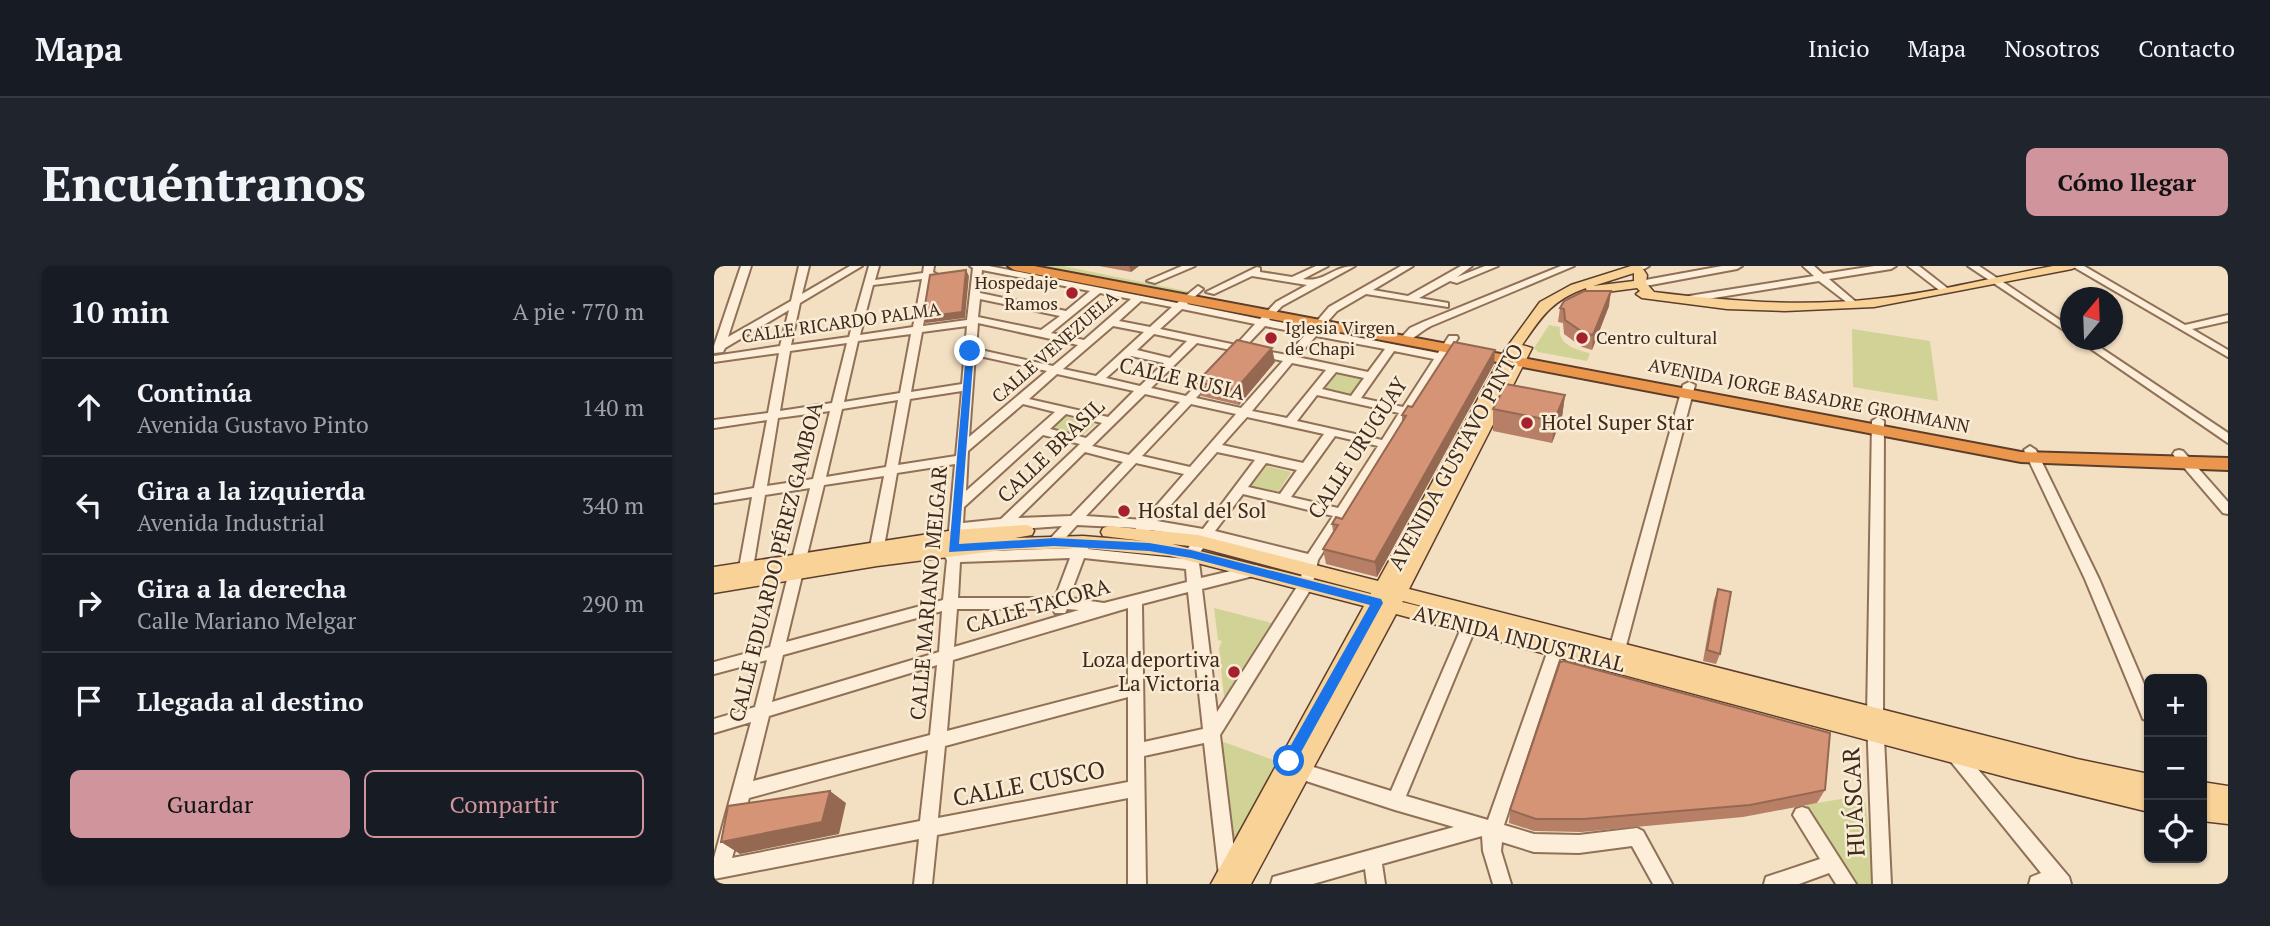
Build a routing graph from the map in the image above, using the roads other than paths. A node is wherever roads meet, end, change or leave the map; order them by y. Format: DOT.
graph roads {
  1 [pos="746,266"];
  2 [pos="804,266"];
  3 [pos="857,266"];
  4 [pos="874,266"];
  5 [pos="1014,266"];
  6 [pos="1070,266"];
  7 [pos="1190,266"];
  8 [pos="1266,266"];
  9 [pos="1323,266"];
  10 [pos="1350,266"];
  11 [pos="1408,266"];
  12 [pos="1467,266"];
  13 [pos="1493,266"];
  14 [pos="1568,266"];
  15 [pos="1737,266"];
  16 [pos="1808,266"];
  17 [pos="1891,266"];
  18 [pos="1913,266"];
  19 [pos="1973,266"];
  20 [pos="2045,266"];
  21 [pos="2074,266"];
  22 [pos="979,267"];
  23 [pos="1639,267"];
  24 [pos="1038,268"];
  25 [pos="964,271"];
  26 [pos="931,272"];
  27 [pos="1251,273"];
  28 [pos="1824,278"];
  29 [pos="1993,279"];
  30 [pos="1294,280"];
  31 [pos="1152,281"];
  32 [pos="870,283"];
  33 [pos="1315,284"];
  34 [pos="1439,284"];
  35 [pos="1605,284"];
  36 [pos="1640,284"];
  37 [pos="1942,289"];
  38 [pos="1098,290"];
  39 [pos="1363,291"];
  40 [pos="1423,292"];
  41 [pos="975,295"];
  42 [pos="1651,296"];
  43 [pos="1194,297"];
  44 [pos="1139,298"];
  45 [pos="1409,299"];
  46 [pos="1677,299"];
  47 [pos="794,303"];
  48 [pos="1853,304"];
  49 [pos="1445,305"];
  50 [pos="1456,312"];
  51 [pos="1067,314"];
  52 [pos="1271,314"];
  53 [pos="2228,318"];
  54 [pos="1032,319"];
  55 [pos="972,321"];
  56 [pos="1110,323"];
  57 [pos="1320,323"];
  58 [pos="2060,324"];
  59 [pos="2183,328"];
  60 [pos="918,330"];
  61 [pos="1152,331"];
  62 [pos="1043,334"];
  63 [pos="1403,339"];
  64 [pos="853,340"];
  65 [pos="1194,340"];
  66 [pos="1086,343"];
  67 [pos="1447,347"];
  68 [pos="717,348"];
  69 [pos="1237,348"];
  70 [pos="785,349"];
  71 [pos="2098,350"];
  72 [pos="970,351"];
  73 [pos="1129,352"];
  74 [pos="2228,354"];
  75 [pos="1515,356"];
  76 [pos="1289,359"];
  77 [pos="714,361"];
  78 [pos="1171,361"];
  79 [pos="1333,368"];
  80 [pos="1055,370"];
  81 [pos="1372,376"];
  82 [pos="1098,380"];
  83 [pos="967,387"];
  84 [pos="1687,389"];
  85 [pos="1142,390"];
  86 [pos="1314,391"];
  87 [pos="906,396"];
  88 [pos="1020,400"];
  89 [pos="1189,400"];
  90 [pos="1354,400"];
  91 [pos="837,406"];
  92 [pos="1064,410"];
  93 [pos="1407,411"];
  94 [pos="1243,412"];
  95 [pos="775,415"];
  96 [pos="1110,421"];
  97 [pos="1290,422"];
  98 [pos="714,424"];
  99 [pos="1877,425"];
  100 [pos="1041,431"];
  101 [pos="1332,432"];
  102 [pos="2228,439"];
  103 [pos="1385,444"];
  104 [pos="1085,445"];
  105 [pos="1213,447"];
  106 [pos="961,454"];
  107 [pos="2228,454"];
  108 [pos="2032,455"];
  109 [pos="1263,458"];
  110 [pos="1133,459"];
  111 [pos="2183,459"];
  112 [pos="2228,464"];
  113 [pos="1305,468"];
  114 [pos="891,470"];
  115 [pos="1192,472"];
  116 [pos="817,482"];
  117 [pos="1239,489"];
  118 [pos="761,491"];
  119 [pos="714,499"];
  120 [pos="1283,499"];
  121 [pos="957,506"];
  122 [pos="2228,510"];
  123 [pos="1340,513"];
  124 [pos="1000,528"];
  125 [pos="1142,529"];
  126 [pos="1064,531"];
  127 [pos="954,543"];
  128 [pos="877,547"];
  129 [pos="1081,548"];
  130 [pos="1196,548"];
  131 [pos="796,566"];
  132 [pos="746,568"];
  133 [pos="1256,570"];
  134 [pos="1309,571"];
  135 [pos="714,573"];
  136 [pos="1195,585"];
  137 [pos="714,586"];
  138 [pos="1388,597"];
  139 [pos="1135,600"];
  140 [pos="1060,603"];
  141 [pos="948,604"];
  142 [pos="1108,607"];
  143 [pos="1472,619"];
  144 [pos="1060,621"];
  145 [pos="1558,641"];
  146 [pos="776,651"];
  147 [pos="946,655"];
  148 [pos="1615,655"];
  149 [pos="714,668"];
  150 [pos="1136,688"];
  151 [pos="2144,703"];
  152 [pos="761,712"];
  153 [pos="1875,725"];
  154 [pos="714,726"];
  155 [pos="1212,734"];
  156 [pos="1946,735"];
  157 [pos="939,738"];
  158 [pos="1136,751"];
  159 [pos="1955,754"];
  160 [pos="2012,761"];
  161 [pos="1293,769"];
  162 [pos="2144,783"];
  163 [pos="1136,788"];
  164 [pos="742,792"];
  165 [pos="2207,793"];
  166 [pos="2228,796"];
  167 [pos="2144,801"];
  168 [pos="1395,802"];
  169 [pos="2207,812"];
  170 [pos="2228,814"];
  171 [pos="1802,815"];
  172 [pos="930,827"];
  173 [pos="1487,830"];
  174 [pos="1372,857"];
  175 [pos="1833,863"];
  176 [pos="717,869"];
  177 [pos="1230,881"];
  178 [pos="2052,881"];
  179 [pos="923,884"];
  180 [pos="1136,884"];
  181 [pos="1280,884"];
  182 [pos="1376,884"];
  183 [pos="1502,884"];
  184 [pos="1663,884"];
  185 [pos="1773,884"];
  186 [pos="1847,884"];
  187 [pos="1882,884"];
  1 -- 68 [label="street"];
  2 -- 47 [label="street"];
  3 -- 47 [label="street"];
  4 -- 32 [label="street, CALLE EDUARDO PÉREZ GAMBOA"];
  5 -- 24 [label="highway, AVENIDA JORGE BASADRE GROHMANN"];
  6 -- 31 [label="highway, AVENIDA JORGE BASADRE GROHMANN"];
  7 -- 31 [label="street"];
  8 -- 27 [label="street"];
  9 -- 30 [label="street"];
  10 -- 33 [label="street"];
  11 -- 39 [label="street"];
  12 -- 34 [label="street"];
  13 -- 34 [label="street"];
  14 -- 50 [label="street"];
  15 -- 36 [label="street"];
  16 -- 28 [label="street"];
  17 -- 28 [label="street"];
  18 -- 37 [label="street"];
  19 -- 29 [label="street"];
  20 -- 29 [label="main road"];
  21 -- 29 [label="main road"];
  21 -- 59 [label="street"];
  22 -- 25 [label="street"];
  22 -- 38 [label="street"];
  22 -- 41 [label="street, CALLE MARIANO MELGAR"];
  23 -- 35 [label="main road, AVENIDA GUSTAVO PINTO"];
  23 -- 36 [label="main road"];
  24 -- 43 [label="highway, AVENIDA JORGE BASADRE GROHMANN"];
  26 -- 32 [label="street"];
  26 -- 60 [label="street"];
  27 -- 30 [label="street"];
  27 -- 43 [label="street"];
  28 -- 46 [label="street"];
  28 -- 48 [label="street"];
  29 -- 37 [label="main road"];
  29 -- 58 [label="street"];
  30 -- 33 [label="street"];
  31 -- 43 [label="highway, AVENIDA JORGE BASADRE GROHMANN"];
  32 -- 64 [label="street, CALLE EDUARDO PÉREZ GAMBOA"];
  33 -- 52 [label="street"];
  34 -- 40 [label="street"];
  35 -- 36 [label="main road"];
  35 -- 42 [label="main road"];
  35 -- 75 [label="main road, AVENIDA GUSTAVO PINTO"];
  36 -- 42 [label="main road"];
  37 -- 48 [label="main road"];
  38 -- 44 [label="street"];
  38 -- 51 [label="street"];
  39 -- 45 [label="street"];
  39 -- 57 [label="street"];
  40 -- 45 [label="street"];
  40 -- 49 [label="street"];
  41 -- 54 [label="street"];
  41 -- 55 [label="street, CALLE MARIANO MELGAR"];
  42 -- 46 [label="main road"];
  43 -- 44 [label="street"];
  43 -- 52 [label="highway, AVENIDA JORGE BASADRE GROHMANN"];
  43 -- 52 [label="highway, AVENIDA JORGE BASADRE GROHMANN"];
  43 -- 61 [label="street"];
  44 -- 56 [label="street, CALLE VENEZUELA"];
  45 -- 49 [label="street"];
  46 -- 48 [label="main road"];
  47 -- 68 [label="street"];
  47 -- 70 [label="street"];
  49 -- 50 [label="street"];
  50 -- 63 [label="street"];
  51 -- 54 [label="street"];
  51 -- 62 [label="street"];
  52 -- 57 [label="highway, AVENIDA JORGE BASADRE GROHMANN"];
  52 -- 57 [label="street"];
  52 -- 69 [label="street"];
  53 -- 59 [label="street"];
  54 -- 55 [label="street, CALLE RICARDO PALMA"];
  54 -- 62 [label="street, CALLE RICARDO PALMA"];
  55 -- 60 [label="street, CALLE RICARDO PALMA"];
  55 -- 72 [label="street, CALLE MARIANO MELGAR"];
  56 -- 61 [label="street"];
  56 -- 66 [label="street, CALLE VENEZUELA"];
  57 -- 63 [label="highway, AVENIDA JORGE BASADRE GROHMANN"];
  57 -- 63 [label="street"];
  57 -- 76 [label="street"];
  59 -- 74 [label="street"];
  60 -- 64 [label="street, CALLE RICARDO PALMA"];
  60 -- 87 [label="street"];
  61 -- 65 [label="street"];
  61 -- 73 [label="street"];
  62 -- 66 [label="street, CALLE RICARDO PALMA"];
  63 -- 67 [label="highway, AVENIDA JORGE BASADRE GROHMANN"];
  63 -- 67 [label="street"];
  63 -- 81 [label="street"];
  64 -- 70 [label="street, CALLE RICARDO PALMA"];
  64 -- 91 [label="street, CALLE EDUARDO PÉREZ GAMBOA"];
  65 -- 69 [label="street"];
  65 -- 78 [label="street, CALLE BRASIL"];
  66 -- 80 [label="street, CALLE VENEZUELA"];
  67 -- 75 [label="highway, AVENIDA JORGE BASADRE GROHMANN"];
  67 -- 93 [label="street, CALLE URUGUAY"];
  68 -- 77 [label="street"];
  69 -- 76 [label="street"];
  69 -- 89 [label="street"];
  70 -- 77 [label="street, CALLE RICARDO PALMA"];
  70 -- 95 [label="street"];
  71 -- 102 [label="street"];
  72 -- 80 [label="street, CALLE RUSIA"];
  72 -- 83 [label="street, CALLE MARIANO MELGAR"];
  73 -- 78 [label="street"];
  73 -- 82 [label="street"];
  75 -- 84 [label="highway, AVENIDA JORGE BASADRE GROHMANN"];
  75 -- 138 [label="main road, AVENIDA GUSTAVO PINTO"];
  76 -- 79 [label="street"];
  76 -- 94 [label="street"];
  78 -- 85 [label="street, CALLE BRASIL"];
  79 -- 81 [label="street"];
  79 -- 86 [label="street"];
  80 -- 82 [label="street, CALLE RUSIA"];
  80 -- 88 [label="street, CALLE VENEZUELA"];
  81 -- 90 [label="street"];
  82 -- 85 [label="street, CALLE RUSIA"];
  83 -- 87 [label="street"];
  83 -- 106 [label="street, CALLE MARIANO MELGAR"];
  84 -- 99 [label="highway, AVENIDA JORGE BASADRE GROHMANN"];
  84 -- 148 [label="street"];
  85 -- 89 [label="street, CALLE RUSIA"];
  85 -- 96 [label="street, CALLE BRASIL"];
  86 -- 90 [label="street"];
  86 -- 97 [label="street"];
  87 -- 91 [label="street"];
  87 -- 114 [label="street"];
  88 -- 92 [label="street"];
  88 -- 106 [label="street, CALLE VENEZUELA"];
  89 -- 94 [label="street, CALLE RUSIA"];
  89 -- 110 [label="street"];
  90 -- 93 [label="street"];
  91 -- 95 [label="street"];
  91 -- 116 [label="street, CALLE EDUARDO PÉREZ GAMBOA"];
  92 -- 96 [label="street"];
  92 -- 100 [label="street"];
  93 -- 103 [label="street, CALLE URUGUAY"];
  94 -- 97 [label="street, CALLE RUSIA"];
  94 -- 105 [label="street"];
  95 -- 98 [label="street"];
  95 -- 118 [label="street"];
  96 -- 104 [label="street, CALLE BRASIL"];
  97 -- 101 [label="street, CALLE RUSIA"];
  99 -- 108 [label="highway, AVENIDA JORGE BASADRE GROHMANN"];
  99 -- 153 [label="street, HUÁSCAR"];
  100 -- 104 [label="street"];
  100 -- 121 [label="street"];
  101 -- 103 [label="street, CALLE RUSIA"];
  101 -- 113 [label="street"];
  103 -- 123 [label="street, CALLE URUGUAY"];
  104 -- 110 [label="street"];
  104 -- 124 [label="street, CALLE BRASIL"];
  105 -- 109 [label="street"];
  105 -- 115 [label="street"];
  106 -- 114 [label="street"];
  106 -- 121 [label="street, CALLE MARIANO MELGAR"];
  107 -- 111 [label="highway, AVENIDA JORGE BASADRE GROHMANN"];
  108 -- 111 [label="highway, AVENIDA JORGE BASADRE GROHMANN"];
  108 -- 151 [label="street"];
  109 -- 113 [label="street"];
  109 -- 117 [label="street"];
  110 -- 115 [label="street"];
  110 -- 126 [label="street"];
  111 -- 112 [label="highway, AVENIDA JORGE BASADRE GROHMANN"];
  111 -- 122 [label="street"];
  113 -- 120 [label="street"];
  114 -- 116 [label="street"];
  114 -- 128 [label="street"];
  115 -- 125 [label="street"];
  116 -- 118 [label="street"];
  116 -- 131 [label="street, CALLE EDUARDO PÉREZ GAMBOA"];
  117 -- 120 [label="street"];
  117 -- 130 [label="street"];
  118 -- 119 [label="street"];
  118 -- 132 [label="street"];
  120 -- 123 [label="street"];
  121 -- 127 [label="street, CALLE MARIANO MELGAR"];
  123 -- 134 [label="street, CALLE URUGUAY"];
  124 -- 126 [label="main road, AVENIDA INDUSTRIAL"];
  124 -- 127 [label="main road, AVENIDA INDUSTRIAL"];
  125 -- 126 [label="main road, AVENIDA INDUSTRIAL"];
  125 -- 130 [label="main road, AVENIDA INDUSTRIAL"];
  126 -- 127 [label="main road, AVENIDA INDUSTRIAL"];
  126 -- 129 [label="main road, AVENIDA INDUSTRIAL"];
  127 -- 128 [label="main road, AVENIDA INDUSTRIAL"];
  127 -- 129 [label="street"];
  127 -- 131 [label="main road, AVENIDA INDUSTRIAL"];
  127 -- 141 [label="street, CALLE MARIANO MELGAR"];
  128 -- 131 [label="main road, AVENIDA INDUSTRIAL"];
  129 -- 130 [label="main road, AVENIDA INDUSTRIAL"];
  129 -- 140 [label="street"];
  130 -- 133 [label="main road, AVENIDA INDUSTRIAL"];
  130 -- 134 [label="main road, AVENIDA INDUSTRIAL"];
  130 -- 136 [label="street"];
  131 -- 132 [label="main road, AVENIDA INDUSTRIAL"];
  131 -- 137 [label="main road, AVENIDA INDUSTRIAL"];
  131 -- 146 [label="street, CALLE EDUARDO PÉREZ GAMBOA"];
  132 -- 135 [label="main road, AVENIDA INDUSTRIAL"];
  133 -- 134 [label="main road, AVENIDA INDUSTRIAL"];
  133 -- 136 [label="street, CALLE TACORA"];
  134 -- 138 [label="main road, AVENIDA INDUSTRIAL"];
  134 -- 155 [label="street, CALLE URUGUAY"];
  136 -- 139 [label="street, CALLE TACORA"];
  136 -- 155 [label="street"];
  138 -- 143 [label="main road, AVENIDA INDUSTRIAL"];
  138 -- 161 [label="main road, AVENIDA GUSTAVO PINTO"];
  139 -- 142 [label="street, CALLE TACORA"];
  139 -- 150 [label="street"];
  140 -- 141 [label="street"];
  140 -- 142 [label="street"];
  140 -- 144 [label="street"];
  141 -- 146 [label="street"];
  141 -- 147 [label="street, CALLE MARIANO MELGAR"];
  142 -- 144 [label="street, CALLE TACORA"];
  143 -- 145 [label="main road, AVENIDA INDUSTRIAL"];
  143 -- 168 [label="street"];
  144 -- 147 [label="street, CALLE TACORA"];
  145 -- 148 [label="main road, AVENIDA INDUSTRIAL"];
  145 -- 173 [label="street"];
  146 -- 149 [label="street"];
  146 -- 152 [label="street, CALLE EDUARDO PÉREZ GAMBOA"];
  147 -- 152 [label="street, CALLE TACORA"];
  147 -- 157 [label="street, CALLE MARIANO MELGAR"];
  148 -- 153 [label="main road, AVENIDA INDUSTRIAL"];
  150 -- 157 [label="street"];
  150 -- 158 [label="street"];
  152 -- 154 [label="street, CALLE TACORA"];
  152 -- 164 [label="street, CALLE EDUARDO PÉREZ GAMBOA"];
  153 -- 156 [label="main road, AVENIDA INDUSTRIAL"];
  153 -- 159 [label="main road, AVENIDA INDUSTRIAL"];
  153 -- 187 [label="street, HUÁSCAR"];
  155 -- 158 [label="street"];
  155 -- 177 [label="street"];
  156 -- 159 [label="street"];
  156 -- 160 [label="main road, AVENIDA INDUSTRIAL"];
  157 -- 164 [label="street"];
  157 -- 172 [label="street, CALLE MARIANO MELGAR"];
  158 -- 163 [label="street"];
  159 -- 160 [label="main road, AVENIDA INDUSTRIAL"];
  159 -- 178 [label="street"];
  160 -- 162 [label="main road, AVENIDA INDUSTRIAL"];
  160 -- 167 [label="main road, AVENIDA INDUSTRIAL"];
  161 -- 168 [label="street"];
  161 -- 177 [label="main road, AVENIDA GUSTAVO PINTO"];
  163 -- 172 [label="street, CALLE CUSCO"];
  163 -- 180 [label="street"];
  164 -- 176 [label="street, CALLE EDUARDO PÉREZ GAMBOA"];
  165 -- 166 [label="main road"];
  168 -- 173 [label="street"];
  169 -- 170 [label="main road"];
  171 -- 175 [label="street"];
  172 -- 176 [label="street, CALLE CUSCO"];
  172 -- 179 [label="street, CALLE MARIANO MELGAR"];
  173 -- 174 [label="street"];
  173 -- 183 [label="street"];
  173 -- 184 [label="street"];
  174 -- 181 [label="street"];
  174 -- 182 [label="street"];
  175 -- 185 [label="street"];
  175 -- 186 [label="street"];
}
